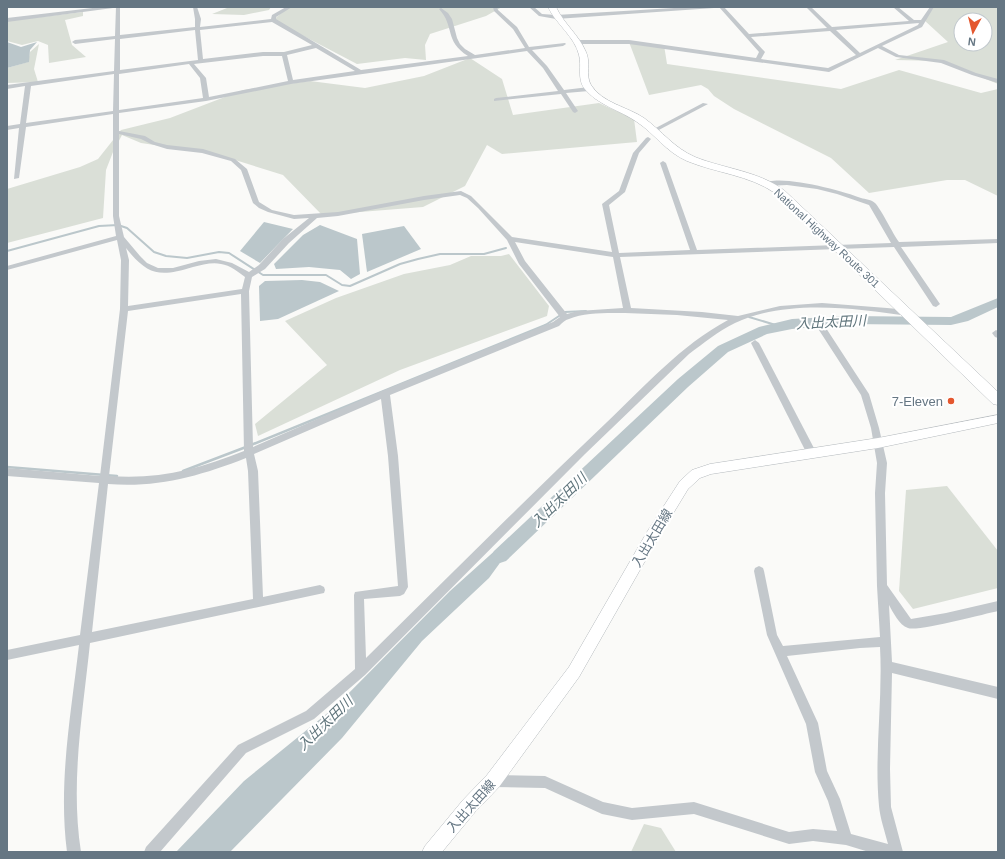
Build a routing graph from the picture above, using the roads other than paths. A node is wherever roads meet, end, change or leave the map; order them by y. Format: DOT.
graph roads {
  1 [pos="114,7"];
  2 [pos="118,7"];
  3 [pos="195,7"];
  4 [pos="290,7"];
  5 [pos="495,7"];
  6 [pos="531,7"];
  7 [pos="552,7"];
  8 [pos="714,7"];
  9 [pos="722,7"];
  10 [pos="808,7"];
  11 [pos="894,7"];
  12 [pos="932,7"];
  13 [pos="441,9"];
  14 [pos="641,9"];
  15 [pos="556,18"];
  16 [pos="7,20"];
  17 [pos="273,20"];
  18 [pos="912,21"];
  19 [pos="924,21"];
  20 [pos="197,28"];
  21 [pos="832,29"];
  22 [pos="748,36"];
  23 [pos="117,38"];
  24 [pos="75,42"];
  25 [pos="577,42"];
  26 [pos="562,44"];
  27 [pos="316,46"];
  28 [pos="878,46"];
  29 [pos="528,49"];
  30 [pos="284,54"];
  31 [pos="859,55"];
  32 [pos="473,56"];
  33 [pos="758,60"];
  34 [pos="201,61"];
  35 [pos="191,63"];
  36 [pos="360,72"];
  37 [pos="117,73"];
  38 [pos="998,81"];
  39 [pos="291,82"];
  40 [pos="28,84"];
  41 [pos="7,87"];
  42 [pos="589,89"];
  43 [pos="563,92"];
  44 [pos="206,99"];
  45 [pos="496,100"];
  46 [pos="705,104"];
  47 [pos="576,111"];
  48 [pos="116,112"];
  49 [pos="22,126"];
  50 [pos="7,128"];
  51 [pos="116,132"];
  52 [pos="650,135"];
  53 [pos="663,163"];
  54 [pos="16,178"];
  55 [pos="766,184"];
  56 [pos="314,217"];
  57 [pos="120,237"];
  58 [pos="510,239"];
  59 [pos="998,241"];
  60 [pos="897,245"];
  61 [pos="838,247"];
  62 [pos="694,252"];
  63 [pos="616,255"];
  64 [pos="7,268"];
  65 [pos="249,276"];
  66 [pos="245,291"];
  67 [pos="936,304"];
  68 [pos="124,309"];
  69 [pos="628,312"];
  70 [pos="908,313"];
  71 [pos="565,317"];
  72 [pos="738,319"];
  73 [pos="821,327"];
  74 [pos="755,343"];
  75 [pos="385,394"];
  76 [pos="998,400"];
  77 [pos="998,419"];
  78 [pos="878,442"];
  79 [pos="249,451"];
  80 [pos="811,452"];
  81 [pos="7,472"];
  82 [pos="104,481"];
  83 [pos="759,570"];
  84 [pos="882,586"];
  85 [pos="320,590"];
  86 [pos="258,602"];
  87 [pos="998,606"];
  88 [pos="85,640"];
  89 [pos="885,642"];
  90 [pos="780,652"];
  91 [pos="7,655"];
  92 [pos="886,666"];
  93 [pos="361,670"];
  94 [pos="998,693"];
  95 [pos="493,781"];
  96 [pos="846,839"];
  97 [pos="74,852"];
  98 [pos="151,852"];
  99 [pos="431,852"];
  100 [pos="892,852"];
  101 [pos="896,852"];
  1 -- 16 [label="street"];
  2 -- 23 [label="street"];
  3 -- 20 [label="street"];
  4 -- 17 [label="street"];
  5 -- 29 [label="street"];
  6 -- 15 [label="street"];
  7 -- 15 [label="highway"];
  8 -- 14 [label="street"];
  9 -- 22 [label="street"];
  10 -- 21 [label="street"];
  11 -- 18 [label="street"];
  12 -- 19 [label="street"];
  13 -- 32 [label="street"];
  14 -- 15 [label="street"];
  15 -- 25 [label="highway"];
  17 -- 20 [label="street"];
  17 -- 27 [label="street"];
  18 -- 19 [label="street"];
  18 -- 21 [label="street"];
  19 -- 28 [label="street"];
  20 -- 23 [label="street"];
  20 -- 34 [label="street"];
  21 -- 22 [label="street"];
  21 -- 31 [label="street"];
  22 -- 33 [label="street"];
  23 -- 24 [label="street"];
  23 -- 37 [label="street"];
  25 -- 33 [label="street"];
  25 -- 42 [label="highway"];
  26 -- 29 [label="street"];
  27 -- 30 [label="street"];
  27 -- 36 [label="street"];
  28 -- 31 [label="street"];
  28 -- 38 [label="street"];
  29 -- 32 [label="street"];
  29 -- 43 [label="street"];
  30 -- 34 [label="street"];
  30 -- 39 [label="street"];
  31 -- 33 [label="street"];
  32 -- 36 [label="street"];
  34 -- 35 [label="street"];
  35 -- 37 [label="street"];
  35 -- 44 [label="street"];
  36 -- 39 [label="street"];
  37 -- 40 [label="street"];
  37 -- 48 [label="street"];
  39 -- 44 [label="street"];
  40 -- 41 [label="street"];
  40 -- 49 [label="street"];
  42 -- 43 [label="street"];
  42 -- 52 [label="highway, National Highway Route 301"];
  43 -- 45 [label="street"];
  43 -- 47 [label="street"];
  44 -- 48 [label="street"];
  46 -- 52 [label="street"];
  48 -- 49 [label="street"];
  48 -- 51 [label="street"];
  49 -- 50 [label="street"];
  49 -- 54 [label="street"];
  51 -- 56 [label="street"];
  51 -- 57 [label="street"];
  52 -- 55 [label="highway, National Highway Route 301"];
  52 -- 63 [label="street"];
  53 -- 62 [label="street"];
  55 -- 60 [label="street"];
  55 -- 61 [label="highway, National Highway Route 301"];
  56 -- 58 [label="street"];
  56 -- 65 [label="street"];
  57 -- 64 [label="street"];
  57 -- 65 [label="street"];
  57 -- 68 [label="street"];
  58 -- 63 [label="street"];
  58 -- 71 [label="street"];
  59 -- 60 [label="street"];
  60 -- 61 [label="street"];
  60 -- 67 [label="street"];
  61 -- 62 [label="street"];
  61 -- 70 [label="highway, National Highway Route 301"];
  62 -- 63 [label="street"];
  63 -- 69 [label="street"];
  65 -- 66 [label="street"];
  66 -- 68 [label="street"];
  66 -- 79 [label="street"];
  68 -- 82 [label="street"];
  69 -- 71 [label="street"];
  69 -- 72 [label="street"];
  70 -- 72 [label="street"];
  70 -- 76 [label="highway, National Highway Route 301"];
  71 -- 75 [label="street"];
  72 -- 93 [label="street"];
  73 -- 78 [label="street"];
  74 -- 80 [label="street"];
  75 -- 79 [label="street"];
  75 -- 93 [label="street"];
  77 -- 78 [label="main road, 入出太田線"];
  78 -- 80 [label="main road, 入出太田線"];
  78 -- 84 [label="street"];
  79 -- 82 [label="street"];
  79 -- 86 [label="street"];
  80 -- 95 [label="main road, 入出太田線"];
  81 -- 82 [label="street"];
  82 -- 88 [label="street"];
  83 -- 90 [label="street"];
  84 -- 87 [label="street"];
  84 -- 89 [label="street"];
  85 -- 86 [label="street"];
  86 -- 88 [label="street"];
  88 -- 91 [label="street"];
  88 -- 97 [label="street"];
  89 -- 90 [label="street"];
  89 -- 92 [label="street"];
  90 -- 96 [label="street"];
  92 -- 94 [label="street"];
  92 -- 101 [label="street"];
  93 -- 98 [label="street"];
  95 -- 96 [label="street"];
  95 -- 99 [label="main road, 入出太田線"];
  96 -- 100 [label="street"];
}
